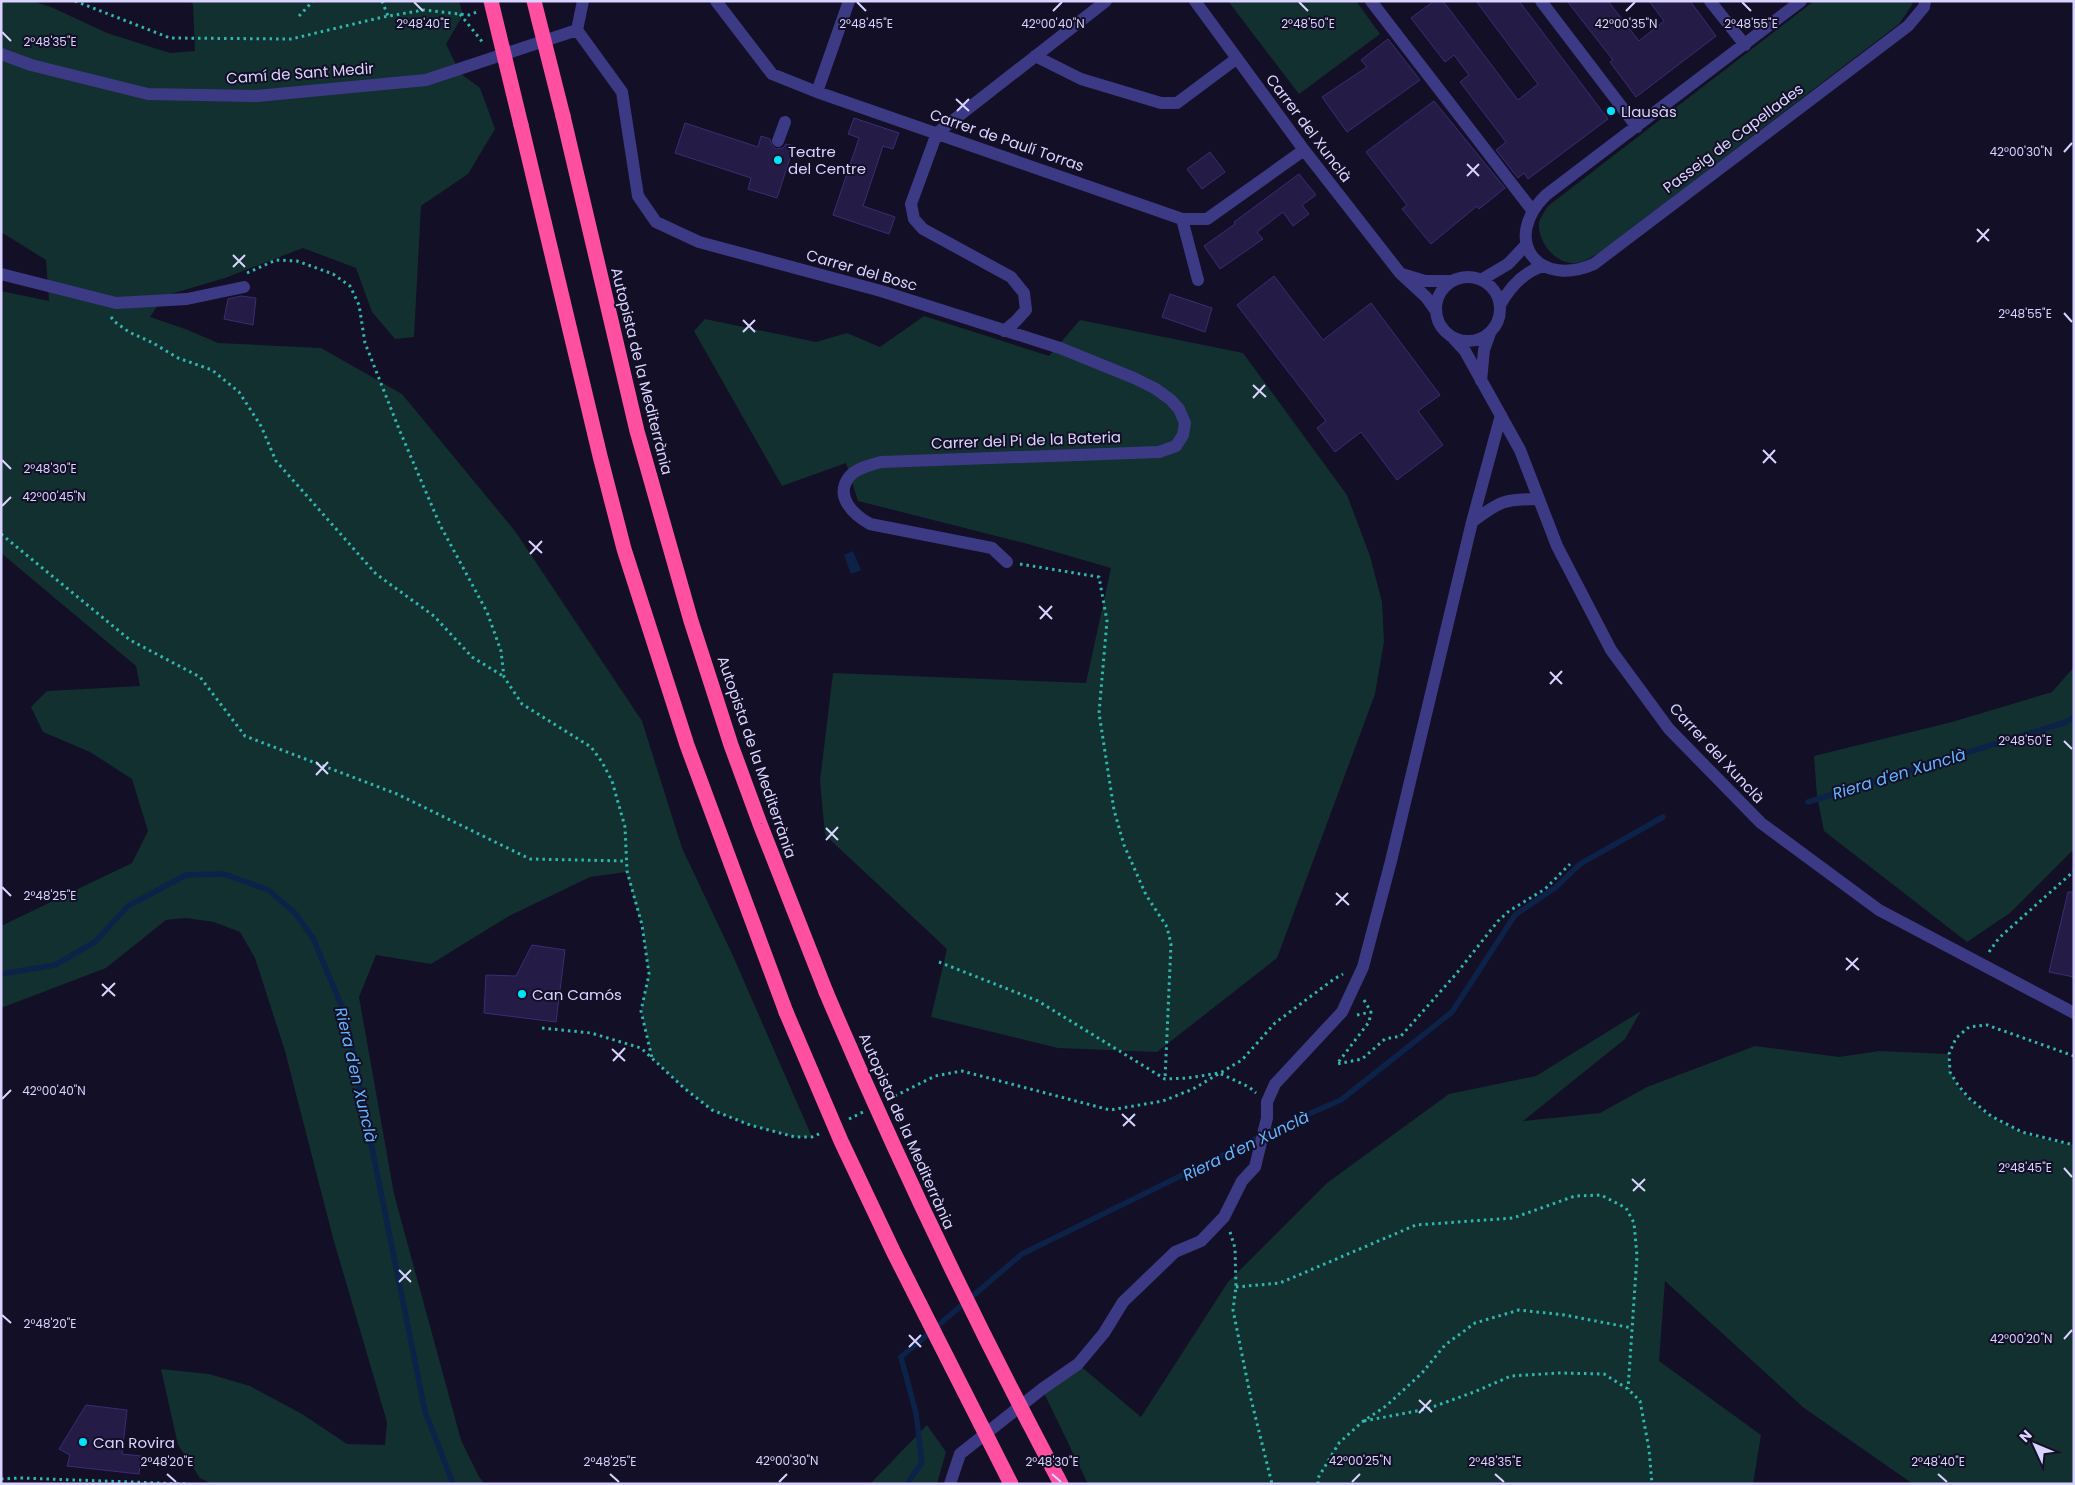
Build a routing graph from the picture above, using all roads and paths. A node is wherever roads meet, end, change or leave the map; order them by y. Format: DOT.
graph roads {
  1 [pos="75,1"];
  2 [pos="313,1"];
  3 [pos="382,1"];
  4 [pos="534,1"];
  5 [pos="583,1"];
  6 [pos="716,1"];
  7 [pos="849,1"];
  8 [pos="1106,1"];
  9 [pos="1195,1"];
  10 [pos="1371,1"];
  11 [pos="1541,1"];
  12 [pos="1710,1"];
  13 [pos="1801,1"];
  14 [pos="1925,1"];
  15 [pos="488,5"];
  16 [pos="459,14"];
  17 [pos="299,16"];
  18 [pos="388,16"];
  19 [pos="577,30"];
  20 [pos="1745,45"];
  21 [pos="1,54"];
  22 [pos="498,56"];
  23 [pos="1035,56"];
  24 [pos="1236,59"];
  25 [pos="817,92"];
  26 [pos="785,122"];
  27 [pos="1637,127"];
  28 [pos="937,133"];
  29 [pos="778,141"];
  30 [pos="1304,150"];
  31 [pos="1532,210"];
  32 [pos="1182,218"];
  33 [pos="1526,245"];
  34 [pos="1543,266"];
  35 [pos="1400,273"];
  36 [pos="1,274"];
  37 [pos="1198,280"];
  38 [pos="1482,280"];
  39 [pos="242,281"];
  40 [pos="1453,281"];
  41 [pos="97,298"];
  42 [pos="1500,305"];
  43 [pos="1436,311"];
  44 [pos="1004,331"];
  45 [pos="1490,333"];
  46 [pos="1451,336"];
  47 [pos="1481,381"];
  48 [pos="1501,416"];
  49 [pos="1540,499"];
  50 [pos="1472,522"];
  51 [pos="1,534"];
  52 [pos="1007,562"];
  53 [pos="504,677"];
  54 [pos="626,861"];
  55 [pos="1570,864"];
  56 [pos="2074,871"];
  57 [pos="939,962"];
  58 [pos="1981,964"];
  59 [pos="1363,967"];
  60 [pos="1355,984"];
  61 [pos="2074,1013"];
  62 [pos="542,1028"];
  63 [pos="2074,1056"];
  64 [pos="652,1058"];
  65 [pos="1219,1073"];
  66 [pos="1165,1078"];
  67 [pos="882,1102"];
  68 [pos="865,1111"];
  69 [pos="1267,1118"];
  70 [pos="847,1120"];
  71 [pos="829,1129"];
  72 [pos="2074,1145"];
  73 [pos="1224,1218"];
  74 [pos="1236,1287"];
  75 [pos="1632,1328"];
  76 [pos="1628,1389"];
  77 [pos="1362,1422"];
  78 [pos="1,1479"];
  79 [pos="187,1484"];
  80 [pos="950,1484"];
  81 [pos="1011,1484"];
  82 [pos="1061,1484"];
  83 [pos="1272,1484"];
  84 [pos="1318,1484"];
  85 [pos="1652,1484"];
  1 -- 18 [label="path"];
  2 -- 17 [label="path"];
  3 -- 18 [label="path"];
  4 -- 82 [label="highway, Autopista de la Mediterrània, bridge"];
  5 -- 19 [label="street"];
  6 -- 25 [label="street, Carrer de Paulí Torras"];
  7 -- 25 [label="street"];
  8 -- 23 [label="street"];
  9 -- 24 [label="street, Carrer del Xunclà"];
  10 -- 31 [label="street"];
  11 -- 27 [label="street"];
  12 -- 20 [label="street"];
  13 -- 20 [label="street"];
  14 -- 34 [label="street, Passeig de Capellades"];
  15 -- 16 [label="path"];
  15 -- 81 [label="highway, bridge"];
  16 -- 18 [label="path"];
  16 -- 22 [label="path"];
  19 -- 22 [label="street, Camí de Sant Medir"];
  19 -- 44 [label="street, Carrer del Bosc"];
  20 -- 27 [label="street"];
  21 -- 22 [label="street, Camí de Sant Medir"];
  23 -- 24 [label="street"];
  23 -- 28 [label="street"];
  24 -- 30 [label="street, Carrer del Xunclà"];
  25 -- 28 [label="street, Carrer de Paulí Torras"];
  26 -- 29 [label="street"];
  27 -- 31 [label="street"];
  28 -- 32 [label="street, Carrer de Paulí Torras"];
  28 -- 44 [label="street"];
  30 -- 32 [label="street, Carrer de Paulí Torras"];
  30 -- 35 [label="street, Carrer del Xunclà"];
  31 -- 33 [label="street"];
  32 -- 37 [label="street"];
  33 -- 34 [label="street"];
  33 -- 38 [label="street"];
  34 -- 42 [label="street"];
  35 -- 40 [label="street"];
  35 -- 43 [label="street, Carrer del Xunclà"];
  36 -- 41 [label="street"];
  38 -- 40 [label="street"];
  38 -- 42 [label="street"];
  39 -- 41 [label="street"];
  39 -- 53 [label="path"];
  40 -- 43 [label="street"];
  41 -- 53 [label="path"];
  42 -- 45 [label="street"];
  43 -- 46 [label="street"];
  44 -- 52 [label="street, Carrer del Pi de la Bateria"];
  45 -- 46 [label="street"];
  45 -- 47 [label="street"];
  46 -- 47 [label="street, Carrer del Xunclà"];
  47 -- 48 [label="street, Carrer del Xunclà"];
  48 -- 49 [label="street, Carrer del Xunclà"];
  48 -- 50 [label="street"];
  49 -- 50 [label="street"];
  49 -- 58 [label="street, Carrer del Xunclà"];
  50 -- 59 [label="street"];
  51 -- 54 [label="path"];
  52 -- 66 [label="path"];
  53 -- 54 [label="path"];
  54 -- 64 [label="path"];
  55 -- 60 [label="path"];
  56 -- 58 [label="path"];
  57 -- 66 [label="path"];
  58 -- 61 [label="street, Carrer del Xunclà"];
  59 -- 60 [label="street"];
  59 -- 65 [label="path"];
  60 -- 69 [label="street"];
  62 -- 64 [label="path"];
  63 -- 72 [label="path"];
  64 -- 71 [label="path"];
  65 -- 66 [label="path"];
  65 -- 67 [label="path"];
  65 -- 69 [label="path"];
  68 -- 70 [label="path"];
  69 -- 73 [label="street"];
  73 -- 74 [label="path"];
  73 -- 80 [label="street"];
  74 -- 75 [label="path"];
  74 -- 83 [label="path"];
  75 -- 76 [label="path"];
  75 -- 77 [label="path"];
  76 -- 77 [label="path"];
  76 -- 85 [label="path"];
  77 -- 84 [label="path"];
  78 -- 79 [label="path"];
}
